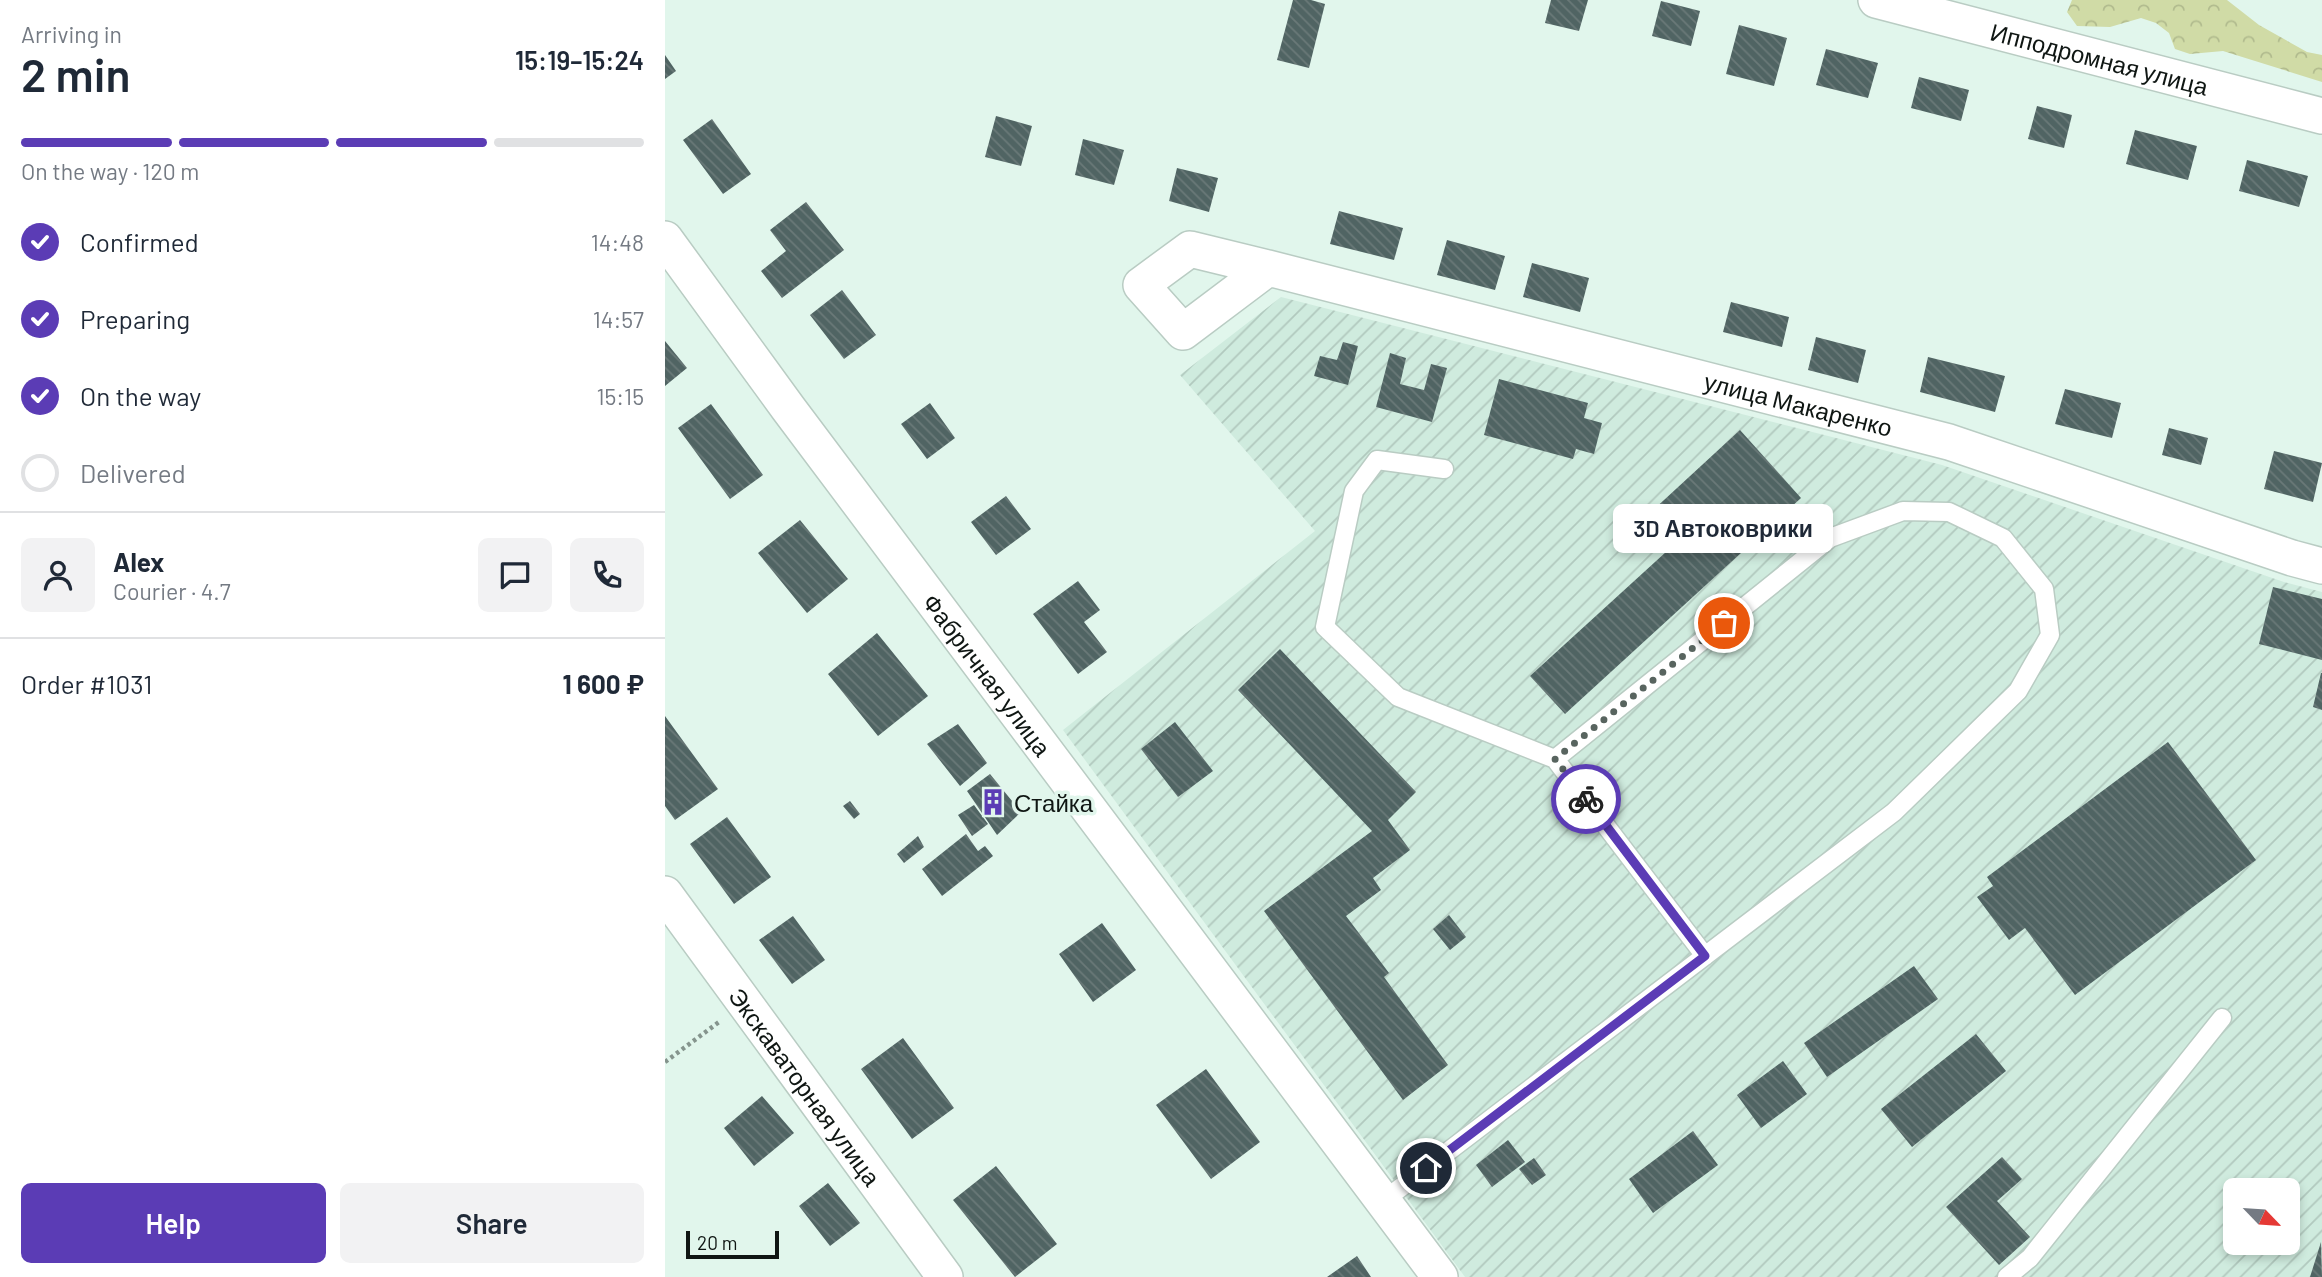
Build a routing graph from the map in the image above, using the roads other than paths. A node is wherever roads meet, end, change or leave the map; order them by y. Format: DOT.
graph roads {
  1 [pos="1876,0"];
  2 [pos="2322,116"];
  3 [pos="665,239"];
  4 [pos="1268,268"];
  5 [pos="1444,469"];
  6 [pos="2322,566"];
  7 [pos="1555,759"];
  8 [pos="665,894"];
  9 [pos="1705,956"];
  10 [pos="2222,1018"];
  11 [pos="1383,1201"];
  12 [pos="945,1277"];
  13 [pos="1440,1277"];
  14 [pos="2007,1277"];
  1 -- 2 [label="street, Ипподромная улица"];
  3 -- 11 [label="street, Фабричная улица"];
  4 -- 6 [label="street, улица Макаренко"];
  5 -- 7 [label="lane"];
  7 -- 9 [label="lane"];
  7 -- 9 [label="lane"];
  8 -- 12 [label="street, Экскаваторная улица"];
  9 -- 11 [label="lane"];
  10 -- 14 [label="lane"];
  11 -- 13 [label="street, Фабричная улица"];
}
